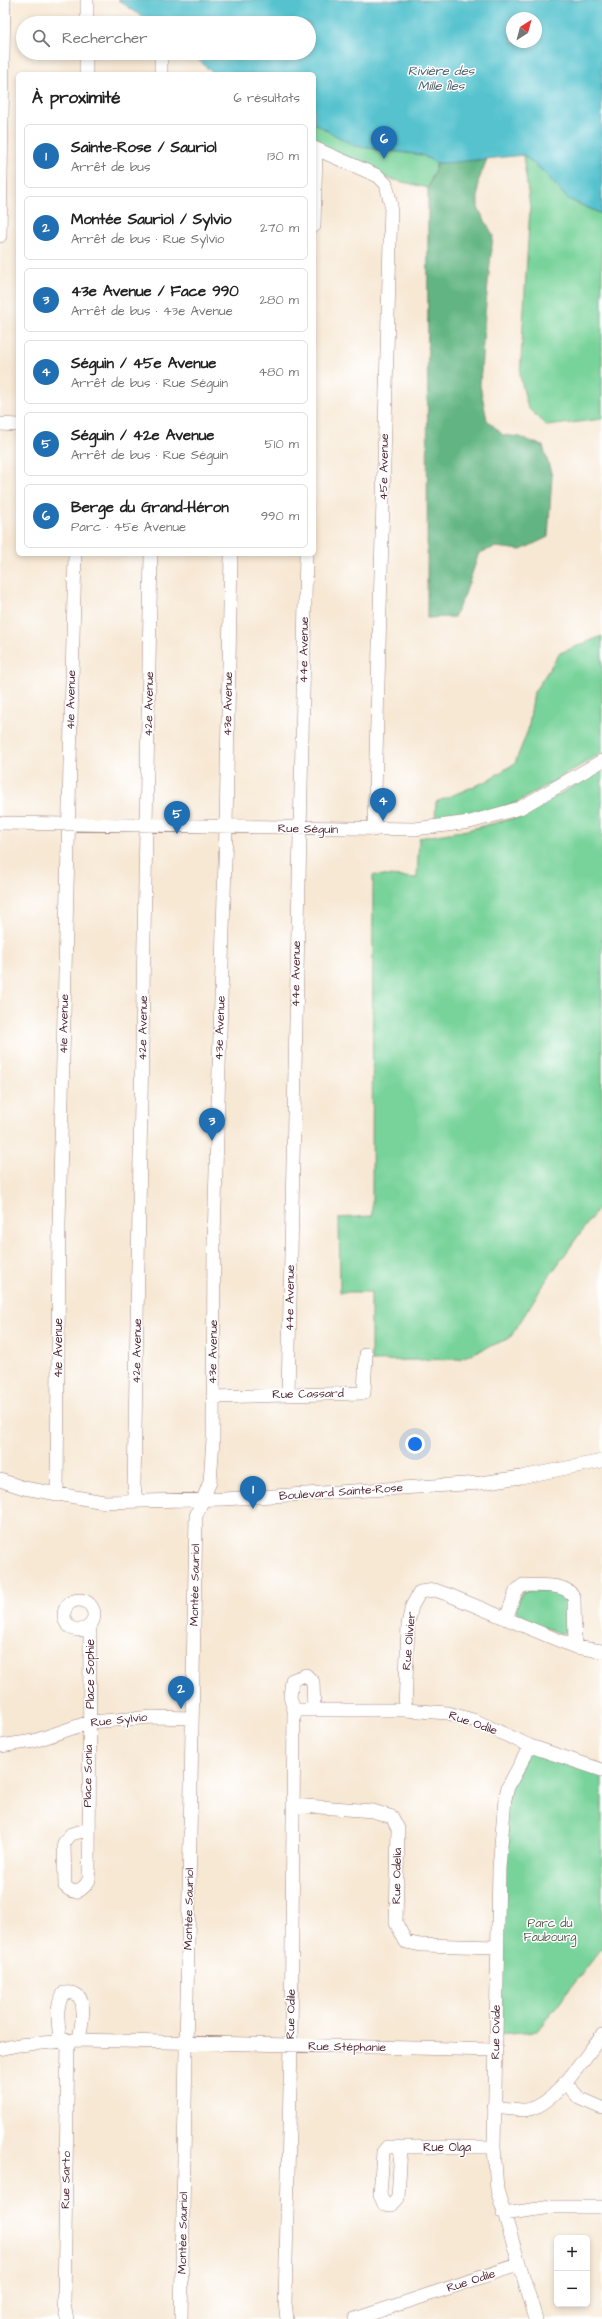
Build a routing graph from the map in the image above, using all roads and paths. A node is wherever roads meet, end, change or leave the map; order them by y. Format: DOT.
graph roads {
  1 [pos="4,0"];
  2 [pos="87,0"];
  3 [pos="87,16"];
  4 [pos="86,60"];
  5 [pos="161,60"];
  6 [pos="86,72"];
  7 [pos="160,72"];
  8 [pos="316,149"];
  9 [pos="0,236"];
  10 [pos="0,424"];
  11 [pos="16,425"];
  12 [pos="74,556"];
  13 [pos="152,556"];
  14 [pos="231,556"];
  15 [pos="306,556"];
  16 [pos="602,761"];
  17 [pos="0,823"];
  18 [pos="68,824"];
  19 [pos="146,826"];
  20 [pos="226,827"];
  21 [pos="299,828"];
  22 [pos="374,830"];
  23 [pos="366,1354"];
  24 [pos="288,1395"];
  25 [pos="213,1396"];
  26 [pos="602,1451"];
  27 [pos="602,1461"];
  28 [pos="564,1467"];
  29 [pos="0,1480"];
  30 [pos="57,1495"];
  31 [pos="202,1500"];
  32 [pos="136,1501"];
  33 [pos="506,1619"];
  34 [pos="90,1625"];
  35 [pos="575,1647"];
  36 [pos="602,1651"];
  37 [pos="294,1710"];
  38 [pos="314,1710"];
  39 [pos="405,1710"];
  40 [pos="192,1718"];
  41 [pos="90,1722"];
  42 [pos="0,1746"];
  43 [pos="530,1746"];
  44 [pos="602,1770"];
  45 [pos="293,1805"];
  46 [pos="88,1830"];
  47 [pos="497,1948"];
  48 [pos="602,2035"];
  49 [pos="69,2040"];
  50 [pos="186,2043"];
  51 [pos="291,2045"];
  52 [pos="0,2049"];
  53 [pos="496,2050"];
  54 [pos="565,2082"];
  55 [pos="494,2107"];
  56 [pos="602,2108"];
  57 [pos="401,2147"];
  58 [pos="494,2147"];
  59 [pos="602,2207"];
  60 [pos="503,2214"];
  61 [pos="518,2265"];
  62 [pos="67,2319"];
  63 [pos="181,2319"];
  64 [pos="287,2319"];
  65 [pos="355,2319"];
  66 [pos="536,2319"];
  1 -- 9 [label="street"];
  2 -- 3 [label="street"];
  4 -- 6 [label="street"];
  5 -- 7 [label="street"];
  8 -- 22 [label="street, 45e Avenue"];
  10 -- 11 [label="street"];
  12 -- 18 [label="street, 41e Avenue"];
  13 -- 19 [label="street, 42e Avenue"];
  14 -- 20 [label="street, 43e Avenue"];
  15 -- 21 [label="street, 44e Avenue"];
  16 -- 22 [label="street, Rue Séguin"];
  17 -- 18 [label="street, Rue Séguin"];
  18 -- 19 [label="street, Rue Séguin"];
  18 -- 30 [label="street, 41e Avenue"];
  19 -- 20 [label="street, Rue Séguin"];
  19 -- 32 [label="street, 42e Avenue"];
  20 -- 21 [label="street, Rue Séguin"];
  20 -- 25 [label="street, 43e Avenue"];
  21 -- 22 [label="street, Rue Séguin"];
  21 -- 24 [label="street, 44e Avenue"];
  23 -- 24 [label="street, Rue Cassard"];
  24 -- 25 [label="street, Rue Cassard"];
  25 -- 31 [label="street, 43e Avenue"];
  26 -- 28 [label="street, Boulevard Sainte-Rose"];
  27 -- 28 [label="street, Boulevard Sainte-Rose"];
  28 -- 31 [label="street, Boulevard Sainte-Rose"];
  29 -- 30 [label="street, Boulevard Sainte-Rose"];
  30 -- 32 [label="street, Boulevard Sainte-Rose"];
  31 -- 32 [label="street, Boulevard Sainte-Rose"];
  31 -- 40 [label="street, Montée Sauriol"];
  33 -- 35 [label="street, Rue Olivier"];
  33 -- 35 [label="street"];
  33 -- 39 [label="street, Rue Olivier"];
  34 -- 41 [label="street, Place Sophie"];
  35 -- 36 [label="street, Rue Olivier"];
  37 -- 38 [label="street, Rue Odile"];
  37 -- 38 [label="street, Rue Odile"];
  37 -- 45 [label="street, Rue Odile"];
  38 -- 39 [label="street, Rue Odile"];
  39 -- 43 [label="street, Rue Odile"];
  40 -- 41 [label="street, Rue Sylvio"];
  40 -- 50 [label="street, Montée Sauriol"];
  41 -- 42 [label="street, Rue Sylvio"];
  41 -- 46 [label="street, Place Sonia"];
  43 -- 44 [label="street, Rue Odile"];
  43 -- 47 [label="street, Rue Ovide"];
  45 -- 47 [label="street, Rue Odelia"];
  45 -- 51 [label="street, Rue Odile"];
  47 -- 53 [label="street, Rue Ovide"];
  48 -- 54 [label="street"];
  49 -- 50 [label="street, Rue Stéphanie"];
  49 -- 52 [label="street, Rue Stéphanie"];
  49 -- 62 [label="street, Rue Sarto"];
  50 -- 51 [label="street, Rue Stéphanie"];
  50 -- 63 [label="street, Montée Sauriol"];
  51 -- 53 [label="street, Rue Stéphanie"];
  51 -- 64 [label="street, Rue Odile"];
  53 -- 55 [label="street, Rue Ovide"];
  54 -- 55 [label="street"];
  54 -- 56 [label="street"];
  55 -- 58 [label="street, Rue Ovide"];
  57 -- 58 [label="street, Rue Olga"];
  58 -- 60 [label="street, Rue Ovide"];
  59 -- 60 [label="street"];
  60 -- 61 [label="street, Rue Ovide"];
  61 -- 65 [label="street, Rue Odile"];
  61 -- 66 [label="street, Rue Ovide"];
}
